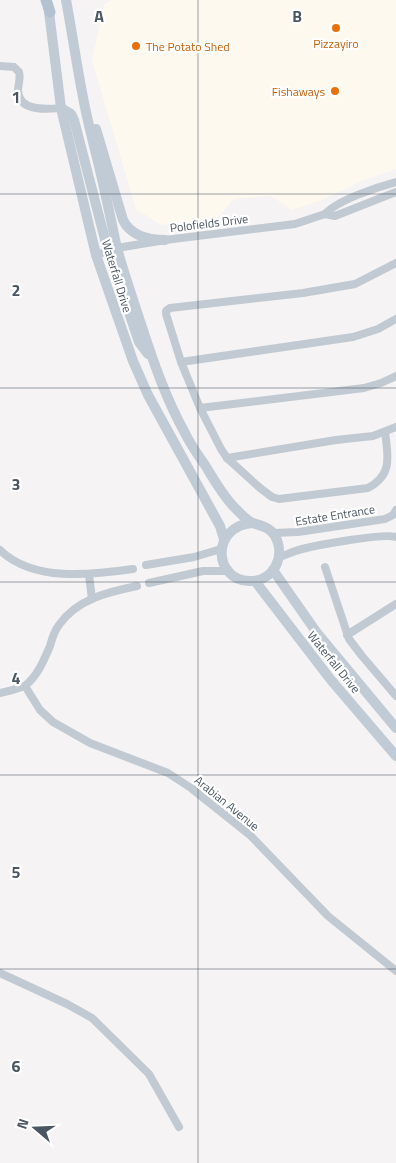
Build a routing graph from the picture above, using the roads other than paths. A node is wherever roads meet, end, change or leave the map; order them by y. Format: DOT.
graph roads {
  1 [pos="47,0"];
  2 [pos="66,0"];
  3 [pos="50,12"];
  4 [pos="0,66"];
  5 [pos="61,108"];
  6 [pos="86,112"];
  7 [pos="396,182"];
  8 [pos="396,192"];
  9 [pos="325,214"];
  10 [pos="165,240"];
  11 [pos="113,249"];
  12 [pos="96,255"];
  13 [pos="396,263"];
  14 [pos="396,319"];
  15 [pos="181,362"];
  16 [pos="396,376"];
  17 [pos="200,408"];
  18 [pos="396,427"];
  19 [pos="385,432"];
  20 [pos="228,458"];
  21 [pos="396,511"];
  22 [pos="252,523"];
  23 [pos="396,524"];
  24 [pos="274,533"];
  25 [pos="396,537"];
  26 [pos="223,544"];
  27 [pos="0,550"];
  28 [pos="279,558"];
  29 [pos="166,561"];
  30 [pos="146,565"];
  31 [pos="325,567"];
  32 [pos="133,569"];
  33 [pos="273,570"];
  34 [pos="228,571"];
  35 [pos="89,575"];
  36 [pos="170,578"];
  37 [pos="255,581"];
  38 [pos="150,583"];
  39 [pos="137,586"];
  40 [pos="92,598"];
  41 [pos="396,604"];
  42 [pos="348,635"];
  43 [pos="25,686"];
  44 [pos="0,693"];
  45 [pos="396,696"];
  46 [pos="396,728"];
  47 [pos="396,756"];
  48 [pos="396,971"];
  49 [pos="0,973"];
  50 [pos="179,1127"];
  1 -- 3 [label="main road"];
  2 -- 6 [label="main road, Waterfall Drive"];
  3 -- 5 [label="main road, Waterfall Drive"];
  4 -- 5 [label="street"];
  5 -- 11 [label="main road"];
  5 -- 12 [label="main road, Waterfall Drive"];
  6 -- 10 [label="main road"];
  6 -- 11 [label="main road, Waterfall Drive"];
  7 -- 9 [label="street, Polofields Drive"];
  8 -- 9 [label="street, Polofields Drive"];
  9 -- 10 [label="street, Polofields Drive"];
  10 -- 11 [label="street, Polofields Drive"];
  11 -- 12 [label="street, Polofields Drive"];
  11 -- 22 [label="main road, Waterfall Drive"];
  12 -- 26 [label="main road, Waterfall Drive"];
  13 -- 15 [label="street"];
  14 -- 15 [label="street"];
  15 -- 17 [label="street"];
  16 -- 17 [label="street"];
  17 -- 20 [label="street"];
  18 -- 19 [label="street"];
  19 -- 20 [label="street"];
  19 -- 20 [label="street"];
  21 -- 23 [label="street"];
  21 -- 24 [label="street, Estate Entrance"];
  22 -- 24 [label="main road"];
  22 -- 26 [label="main road"];
  24 -- 28 [label="main road"];
  25 -- 28 [label="street"];
  26 -- 29 [label="street"];
  26 -- 34 [label="main road"];
  27 -- 35 [label="street"];
  28 -- 33 [label="main road"];
  29 -- 30 [label="street"];
  29 -- 36 [label="street"];
  31 -- 42 [label="street"];
  32 -- 35 [label="street"];
  33 -- 37 [label="main road"];
  33 -- 46 [label="main road, Waterfall Drive"];
  34 -- 36 [label="street"];
  34 -- 37 [label="main road"];
  35 -- 40 [label="street"];
  36 -- 38 [label="street"];
  37 -- 47 [label="main road, Waterfall Drive"];
  39 -- 40 [label="street"];
  40 -- 43 [label="street"];
  41 -- 42 [label="street"];
  42 -- 45 [label="street"];
  43 -- 44 [label="street"];
  43 -- 48 [label="street, Arabian Avenue"];
  49 -- 50 [label="street"];
}
